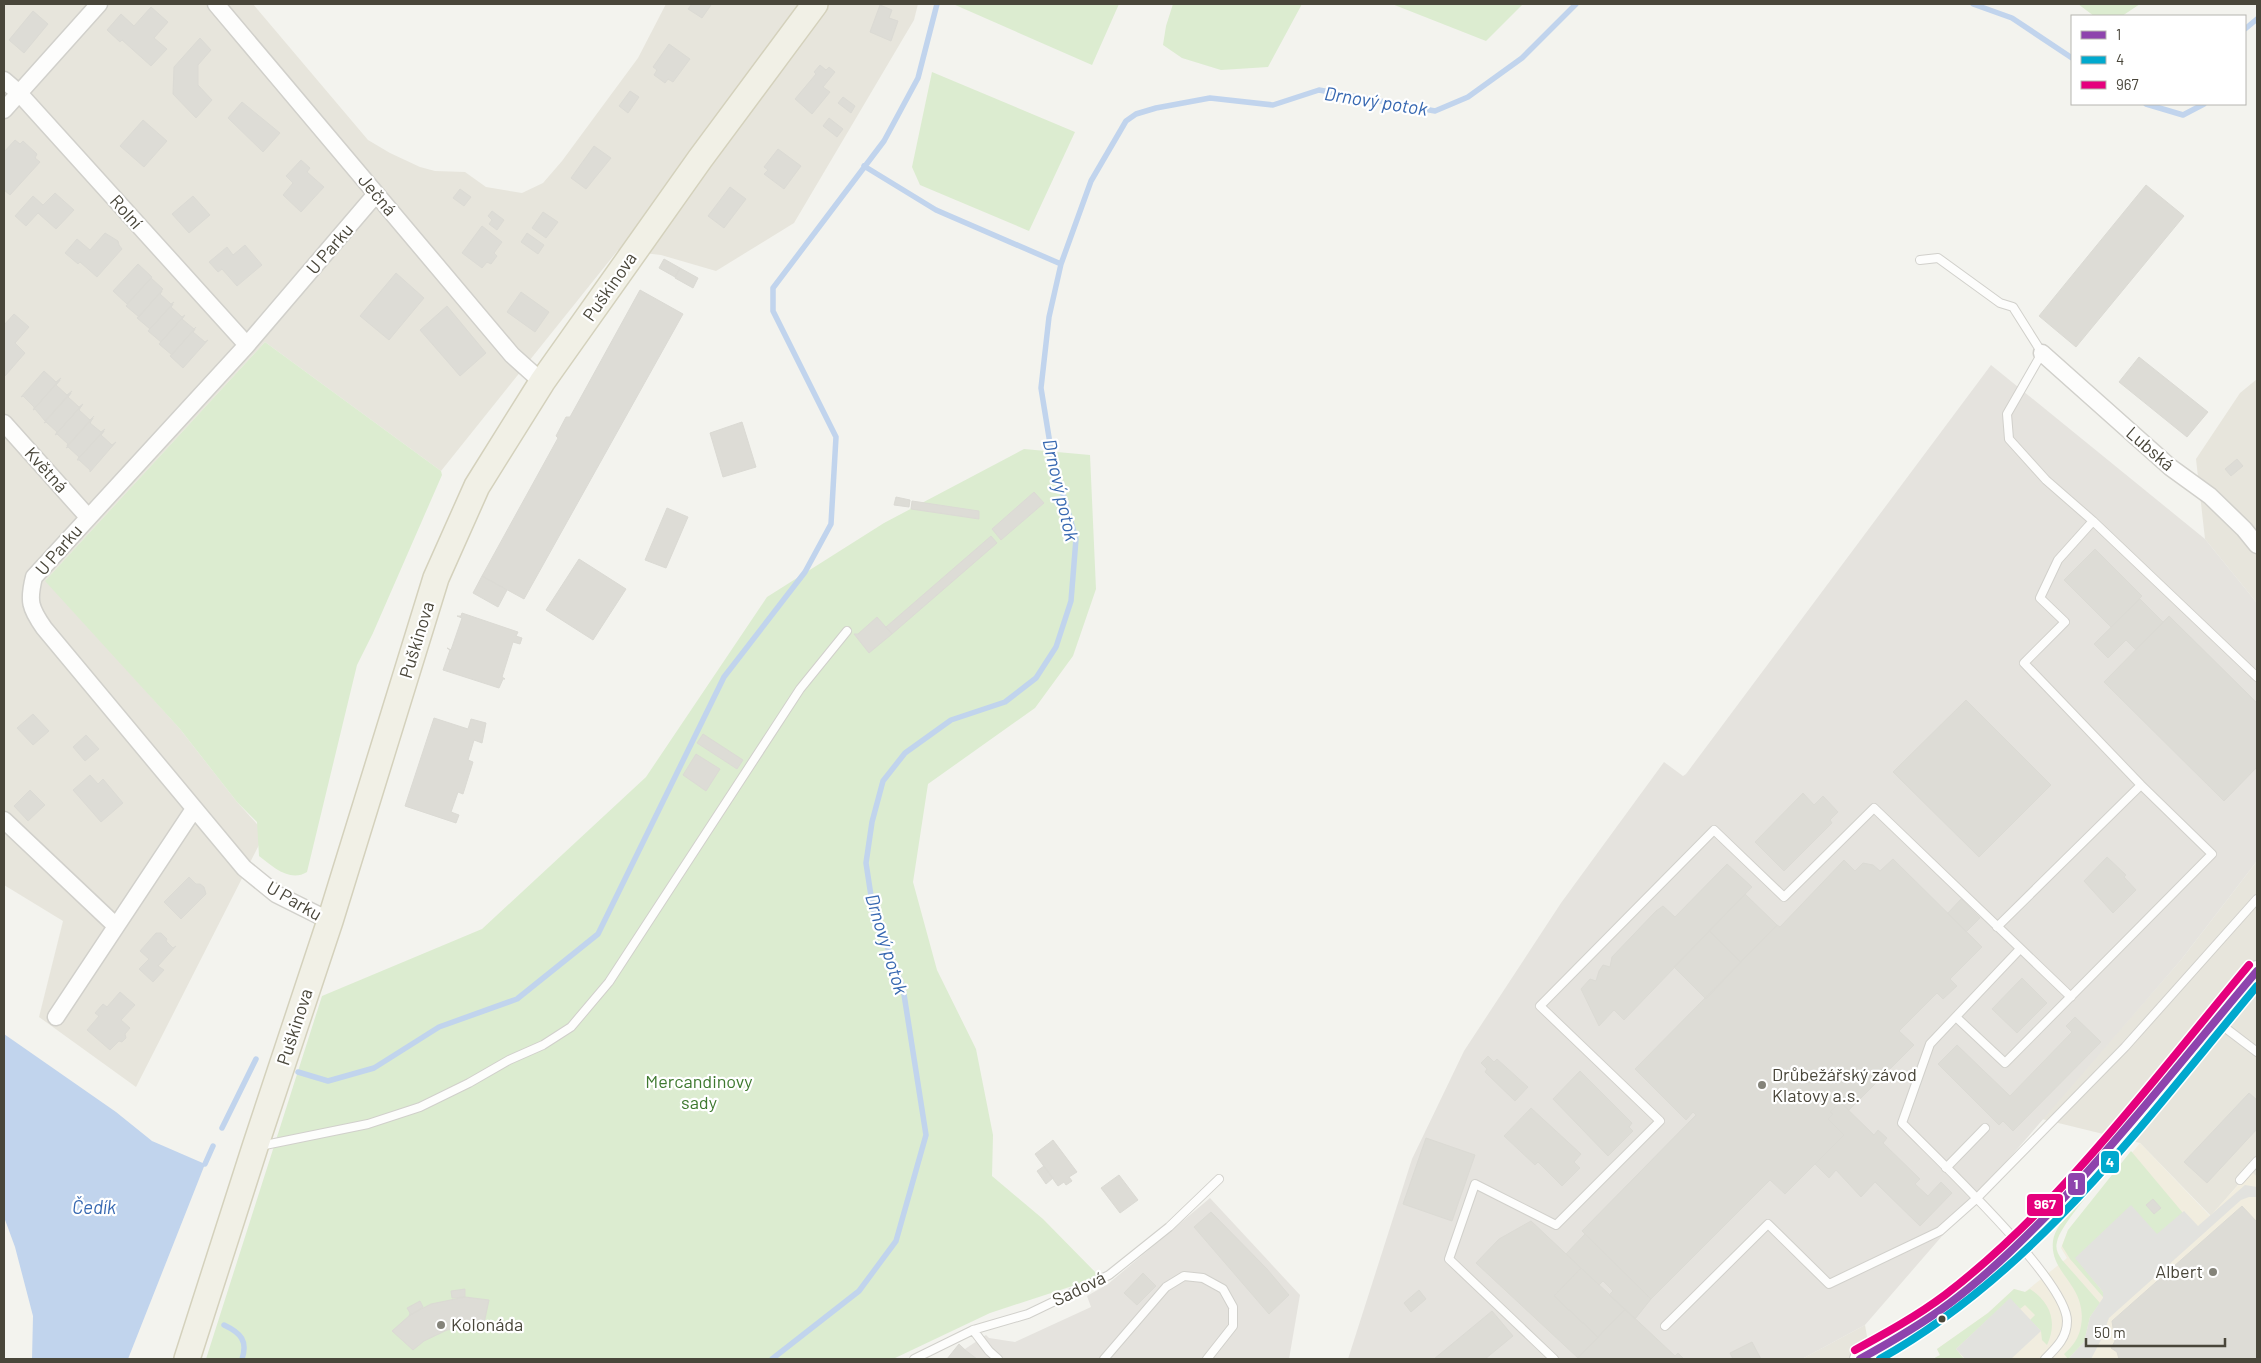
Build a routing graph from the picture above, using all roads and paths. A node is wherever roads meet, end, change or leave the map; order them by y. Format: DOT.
graph roads {
  1 [pos="99,4"];
  2 [pos="216,4"];
  3 [pos="815,4"];
  4 [pos="4,80"];
  5 [pos="19,93"];
  6 [pos="4,110"];
  7 [pos="376,194"];
  8 [pos="1920,260"];
  9 [pos="247,345"];
  10 [pos="2042,354"];
  11 [pos="542,382"];
  12 [pos="4,423"];
  13 [pos="88,517"];
  14 [pos="2093,521"];
  15 [pos="2257,546"];
  16 [pos="847,631"];
  17 [pos="2257,677"];
  18 [pos="2141,785"];
  19 [pos="194,809"];
  20 [pos="4,820"];
  21 [pos="2257,899"];
  22 [pos="330,921"];
  23 [pos="116,926"];
  24 [pos="1997,927"];
  25 [pos="2020,949"];
  26 [pos="2257,971"];
  27 [pos="2071,997"];
  28 [pos="56,1017"];
  29 [pos="1956,1017"];
  30 [pos="2215,1020"];
  31 [pos="2257,1052"];
  32 [pos="1986,1128"];
  33 [pos="255,1147"];
  34 [pos="2257,1160"];
  35 [pos="1946,1168"];
  36 [pos="1219,1179"];
  37 [pos="2240,1180"];
  38 [pos="1976,1199"];
  39 [pos="2019,1243"];
  40 [pos="1665,1326"];
  41 [pos="973,1330"];
  42 [pos="188,1359"];
  43 [pos="914,1359"];
  44 [pos="998,1359"];
  45 [pos="1104,1359"];
  46 [pos="1207,1359"];
  47 [pos="1554,1359"];
  48 [pos="1860,1359"];
  49 [pos="2045,1359"];
  1 -- 5 [label="street"];
  2 -- 7 [label="street, Ječná"];
  3 -- 11 [label="main road, Puškinova"];
  4 -- 5 [label="street, Rolní"];
  5 -- 6 [label="street"];
  5 -- 9 [label="street, Rolní"];
  7 -- 9 [label="street, U Parku"];
  7 -- 11 [label="street, Ječná"];
  8 -- 10 [label="lane"];
  9 -- 13 [label="street, U Parku"];
  10 -- 14 [label="lane"];
  10 -- 15 [label="street, Lubská"];
  11 -- 22 [label="main road, Puškinova"];
  12 -- 13 [label="street, Květná"];
  13 -- 19 [label="street, U Parku"];
  14 -- 17 [label="lane"];
  14 -- 18 [label="lane"];
  16 -- 33 [label="lane"];
  18 -- 24 [label="lane"];
  18 -- 27 [label="lane"];
  19 -- 22 [label="street, U Parku"];
  19 -- 23 [label="street"];
  20 -- 23 [label="street"];
  21 -- 38 [label="lane"];
  22 -- 33 [label="main road, Puškinova"];
  23 -- 28 [label="street"];
  24 -- 25 [label="lane"];
  24 -- 47 [label="lane"];
  25 -- 27 [label="lane"];
  25 -- 29 [label="lane"];
  26 -- 30 [label="street"];
  27 -- 29 [label="lane"];
  29 -- 35 [label="lane"];
  30 -- 31 [label="lane"];
  30 -- 39 [label="street"];
  32 -- 35 [label="lane"];
  33 -- 42 [label="main road, Puškinova"];
  34 -- 37 [label="lane"];
  35 -- 38 [label="lane"];
  36 -- 41 [label="lane, Sadová"];
  38 -- 39 [label="lane"];
  38 -- 40 [label="lane"];
  39 -- 48 [label="street"];
  39 -- 49 [label="lane"];
  41 -- 43 [label="lane, Sadová"];
  41 -- 44 [label="lane"];
  45 -- 46 [label="lane"];
}
